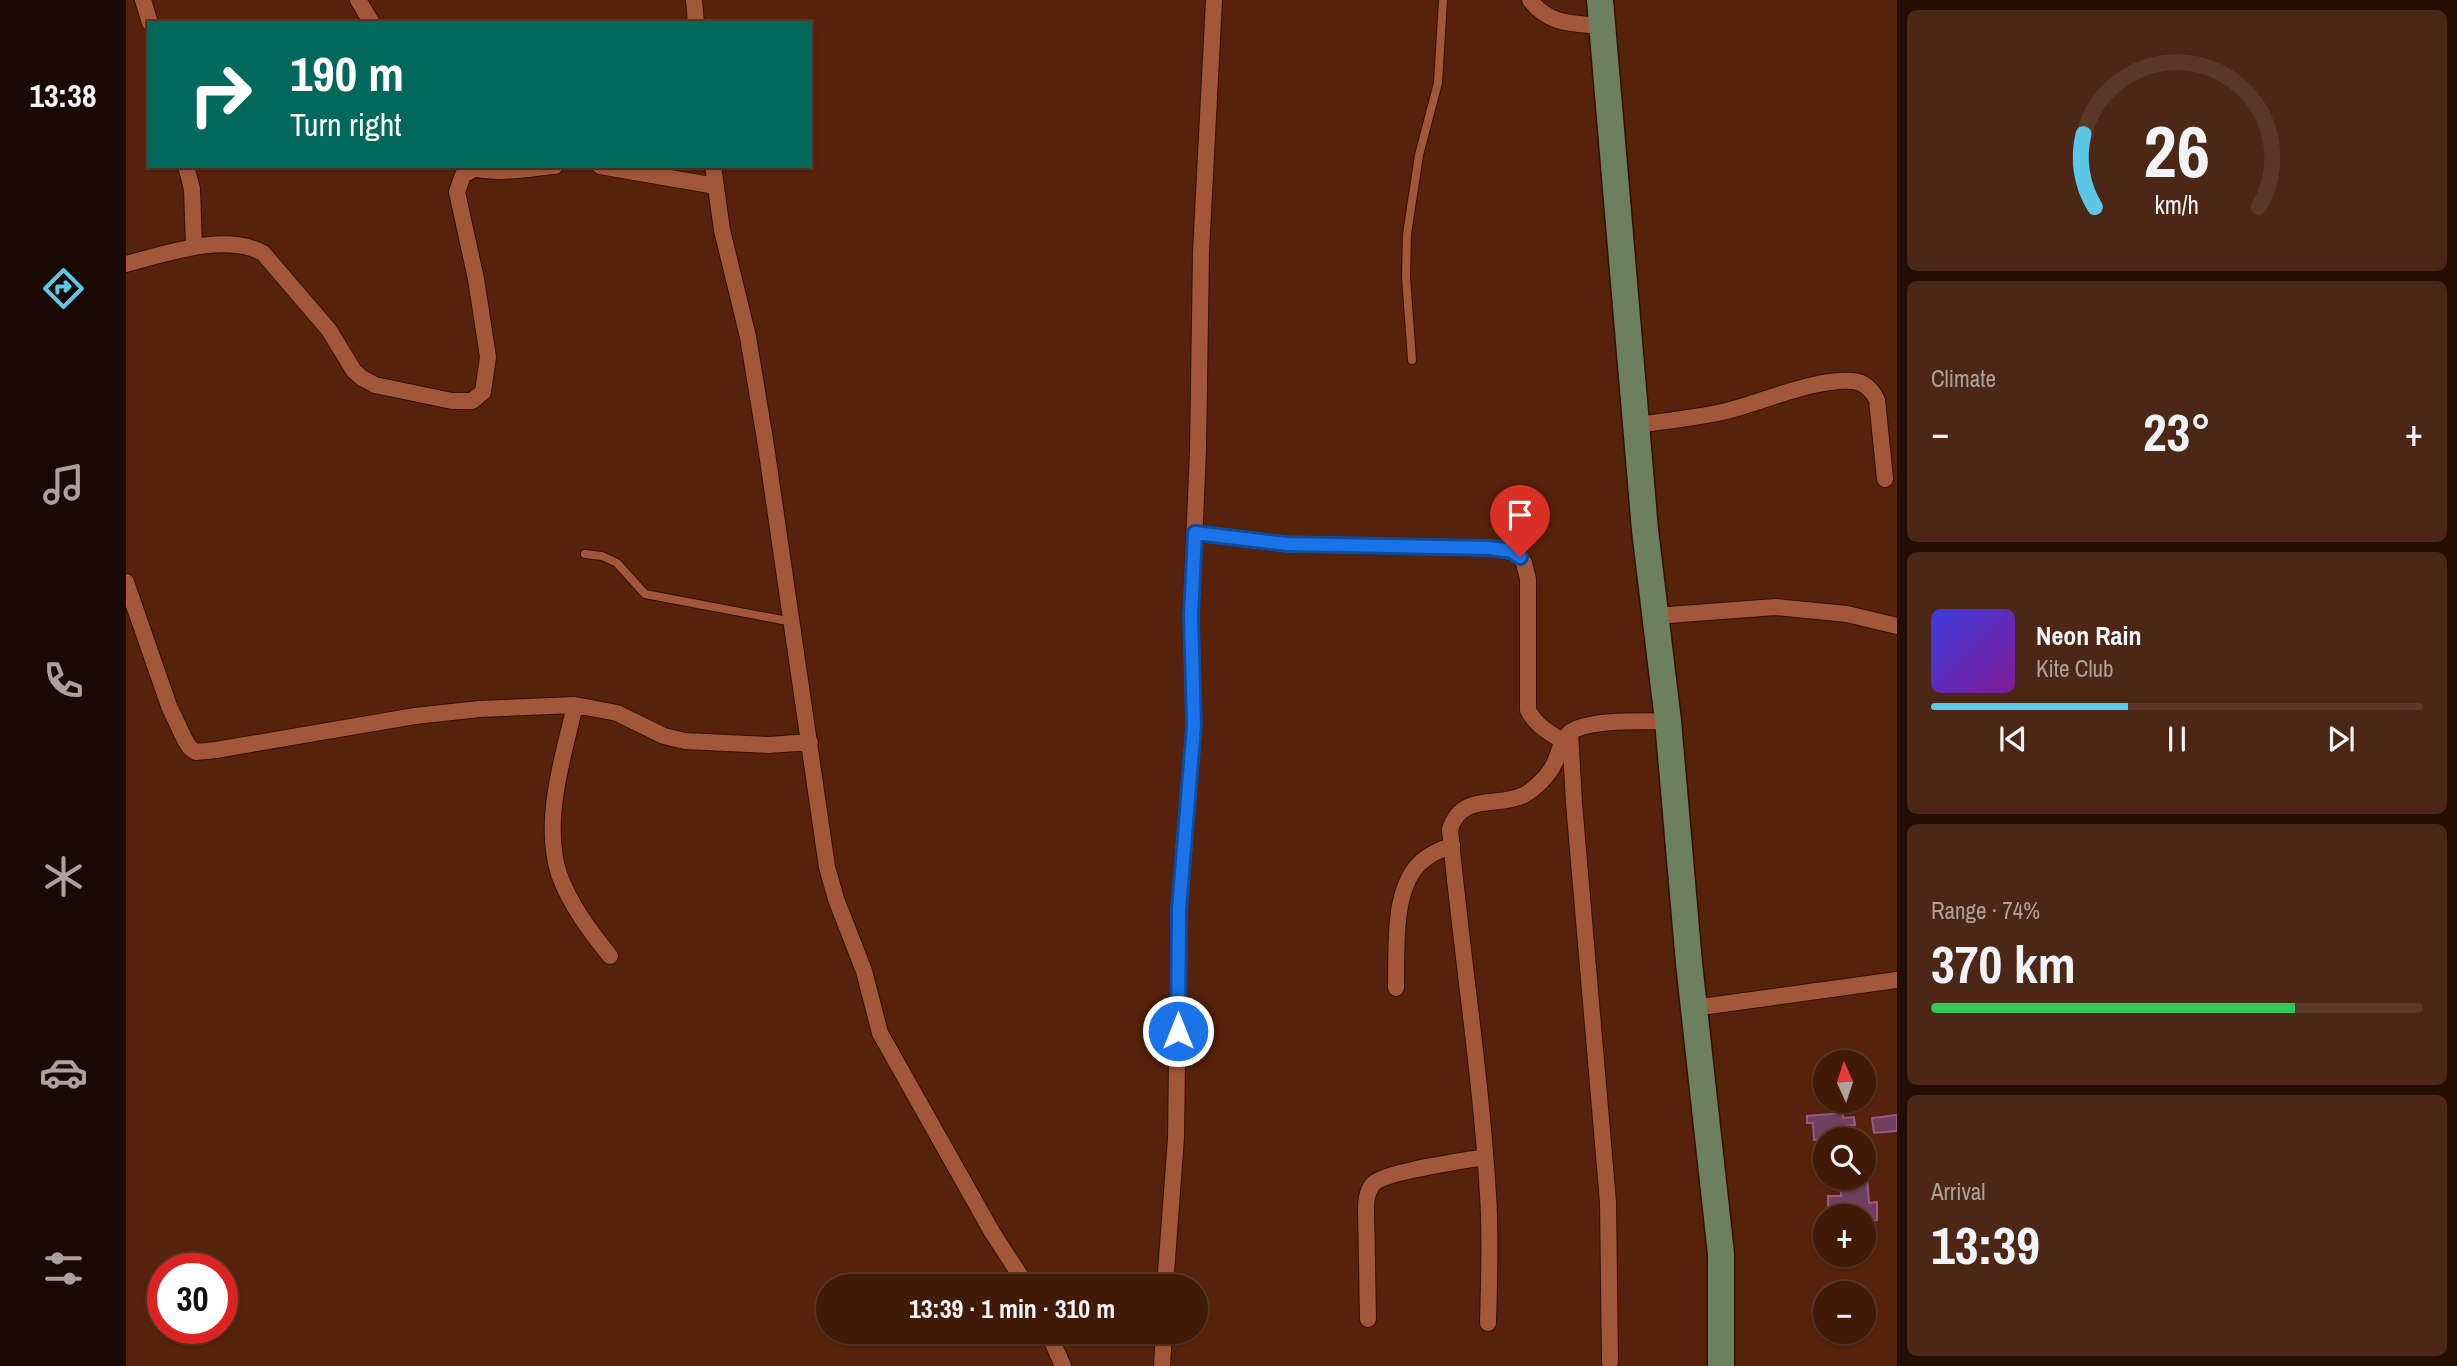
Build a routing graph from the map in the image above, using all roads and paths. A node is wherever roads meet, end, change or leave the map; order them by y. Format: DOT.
graph roads {
  1 [pos="143,0"];
  2 [pos="358,0"];
  3 [pos="694,0"];
  4 [pos="1214,0"];
  5 [pos="1443,0"];
  6 [pos="1530,0"];
  7 [pos="1601,13"];
  8 [pos="149,21"];
  9 [pos="371,21"];
  10 [pos="696,21"];
  11 [pos="187,168"];
  12 [pos="471,168"];
  13 [pos="612,168"];
  14 [pos="713,168"];
  15 [pos="716,186"];
  16 [pos="194,247"];
  17 [pos="126,264"];
  18 [pos="1412,360"];
  19 [pos="1637,425"];
  20 [pos="1885,479"];
  21 [pos="1195,533"];
  22 [pos="585,554"];
  23 [pos="126,582"];
  24 [pos="1655,616"];
  25 [pos="793,622"];
  26 [pos="1897,625"];
  27 [pos="575,705"];
  28 [pos="1668,721"];
  29 [pos="1566,737"];
  30 [pos="810,742"];
  31 [pos="1452,845"];
  32 [pos="610,956"];
  33 [pos="1897,980"];
  34 [pos="1396,988"];
  35 [pos="1694,1008"];
  36 [pos="1485,1157"];
  37 [pos="1019,1274"];
  38 [pos="1167,1274"];
  39 [pos="1368,1319"];
  40 [pos="1488,1323"];
  41 [pos="1053,1344"];
  42 [pos="1163,1344"];
  43 [pos="1610,1362"];
  44 [pos="1063,1366"];
  45 [pos="1162,1366"];
  46 [pos="1721,1366"];
  1 -- 8 [label="street"];
  2 -- 9 [label="street"];
  3 -- 10 [label="street"];
  4 -- 21 [label="street"];
  5 -- 18 [label="lane"];
  6 -- 7 [label="street"];
  7 -- 19 [label="main road"];
  11 -- 16 [label="street"];
  12 -- 16 [label="street"];
  13 -- 15 [label="street"];
  14 -- 15 [label="street"];
  15 -- 25 [label="street"];
  16 -- 17 [label="street"];
  19 -- 20 [label="street"];
  19 -- 24 [label="main road"];
  21 -- 29 [label="street"];
  21 -- 38 [label="street"];
  22 -- 25 [label="lane"];
  23 -- 27 [label="street"];
  24 -- 26 [label="street"];
  24 -- 28 [label="main road"];
  25 -- 30 [label="street"];
  27 -- 30 [label="street"];
  27 -- 32 [label="street"];
  28 -- 29 [label="street"];
  28 -- 35 [label="main road"];
  29 -- 31 [label="street"];
  29 -- 43 [label="street"];
  30 -- 37 [label="street"];
  31 -- 34 [label="street"];
  31 -- 36 [label="street"];
  33 -- 35 [label="street"];
  35 -- 46 [label="main road"];
  36 -- 39 [label="street"];
  36 -- 40 [label="street"];
  41 -- 44 [label="street"];
  42 -- 45 [label="street"];
}
